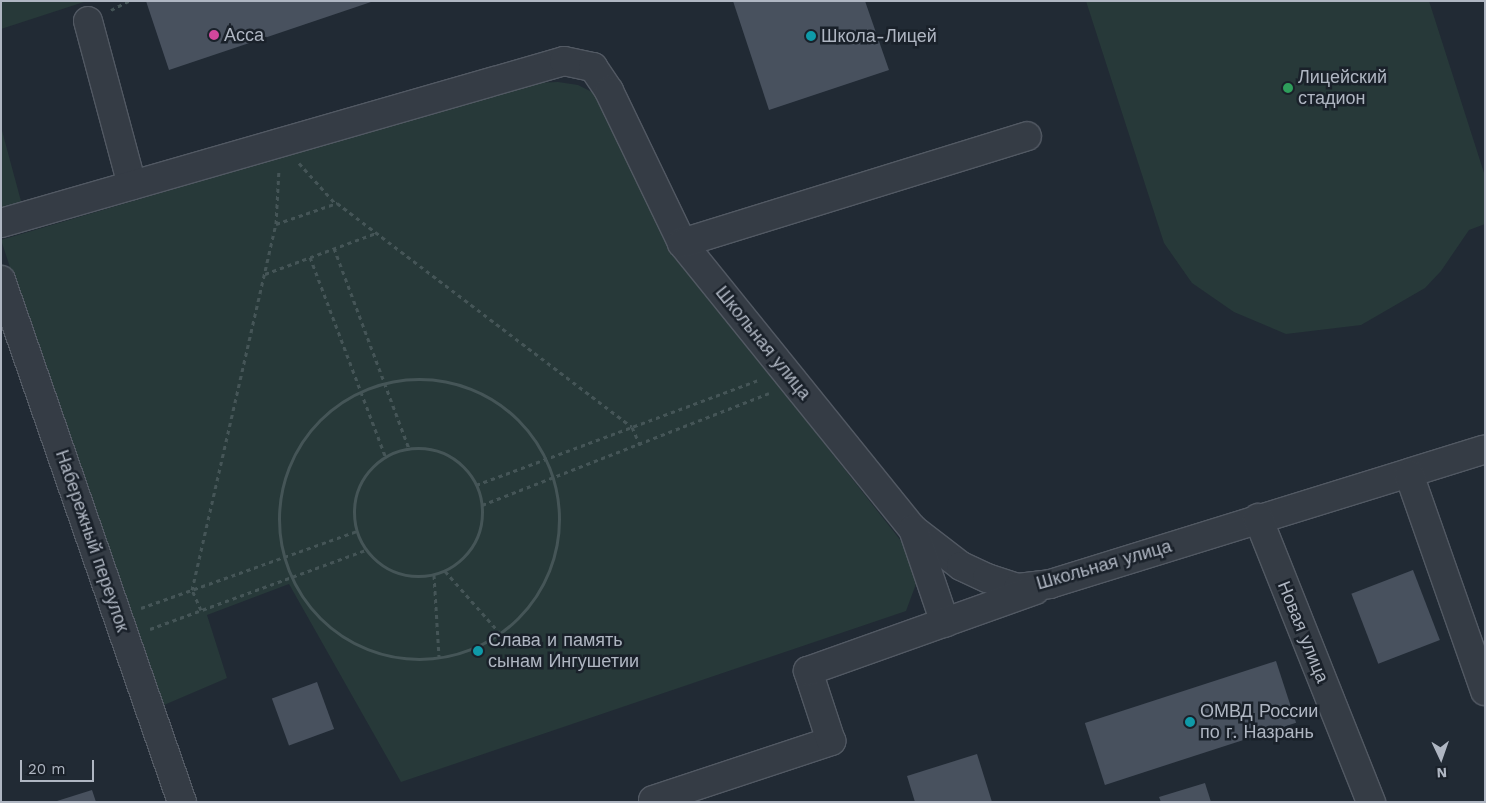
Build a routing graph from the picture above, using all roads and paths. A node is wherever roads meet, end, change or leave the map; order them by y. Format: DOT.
graph roads {
  1 [pos="88,21"];
  2 [pos="1027,136"];
  3 [pos="280,143"];
  4 [pos="132,185"];
  5 [pos="335,203"];
  6 [pos="1,223"];
  7 [pos="276,224"];
  8 [pos="376,233"];
  9 [pos="682,243"];
  10 [pos="334,248"];
  11 [pos="310,257"];
  12 [pos="265,274"];
  13 [pos="1,280"];
  14 [pos="790,376"];
  15 [pos="384,383"];
  16 [pos="360,391"];
  17 [pos="632,427"];
  18 [pos="640,445"];
  19 [pos="409,449"];
  20 [pos="1485,449"];
  21 [pos="386,458"];
  22 [pos="547,459"];
  23 [pos="1410,474"];
  24 [pos="554,479"];
  25 [pos="476,485"];
  26 [pos="482,505"];
  27 [pos="1258,518"];
  28 [pos="913,529"];
  29 [pos="357,531"];
  30 [pos="366,550"];
  31 [pos="284,558"];
  32 [pos="445,571"];
  33 [pos="434,574"];
  34 [pos="291,577"];
  35 [pos="1050,584"];
  36 [pos="192,590"];
  37 [pos="200,610"];
  38 [pos="944,623"];
  39 [pos="122,627"];
  40 [pos="499,632"];
  41 [pos="439,657"];
  42 [pos="1485,691"];
  43 [pos="653,800"];
  44 [pos="182,802"];
  45 [pos="1371,802"];
  1 -- 4 [label="street"];
  2 -- 9 [label="street"];
  3 -- 4 [label="street"];
  3 -- 5 [label="path"];
  3 -- 7 [label="path"];
  3 -- 9 [label="street, Школьная улица"];
  4 -- 6 [label="street"];
  5 -- 7 [label="path"];
  5 -- 8 [label="path"];
  7 -- 12 [label="path"];
  8 -- 10 [label="path"];
  8 -- 17 [label="path"];
  9 -- 14 [label="street, Школьная улица"];
  10 -- 11 [label="path"];
  10 -- 15 [label="path"];
  11 -- 12 [label="path"];
  11 -- 16 [label="path"];
  12 -- 36 [label="path"];
  13 -- 39 [label="street, Набережный переулок"];
  14 -- 17 [label="path"];
  14 -- 18 [label="path"];
  14 -- 28 [label="street, Школьная улица"];
  15 -- 16 [label="path"];
  15 -- 19 [label="path"];
  15 -- 22 [label="path"];
  16 -- 21 [label="path"];
  16 -- 31 [label="path"];
  17 -- 18 [label="path"];
  17 -- 22 [label="path"];
  18 -- 24 [label="path"];
  19 -- 21 [label="path"];
  19 -- 25 [label="path"];
  20 -- 23 [label="street, Школьная улица"];
  21 -- 29 [label="path"];
  22 -- 24 [label="path"];
  22 -- 25 [label="path"];
  23 -- 27 [label="street, Школьная улица"];
  23 -- 42 [label="street"];
  24 -- 26 [label="path"];
  24 -- 40 [label="path"];
  25 -- 26 [label="path"];
  26 -- 32 [label="path"];
  27 -- 35 [label="street, Школьная улица"];
  27 -- 45 [label="street, Новая улица"];
  28 -- 35 [label="street, Школьная улица"];
  28 -- 38 [label="street"];
  29 -- 30 [label="path"];
  29 -- 31 [label="path"];
  30 -- 33 [label="path"];
  30 -- 34 [label="path"];
  31 -- 34 [label="path"];
  31 -- 36 [label="path"];
  32 -- 33 [label="path"];
  32 -- 40 [label="path"];
  33 -- 41 [label="path"];
  34 -- 37 [label="path"];
  34 -- 41 [label="path"];
  35 -- 38 [label="street"];
  36 -- 37 [label="path"];
  36 -- 39 [label="path"];
  37 -- 39 [label="path"];
  38 -- 43 [label="street"];
  39 -- 44 [label="street, Набережный переулок"];
  40 -- 41 [label="path"];
}
